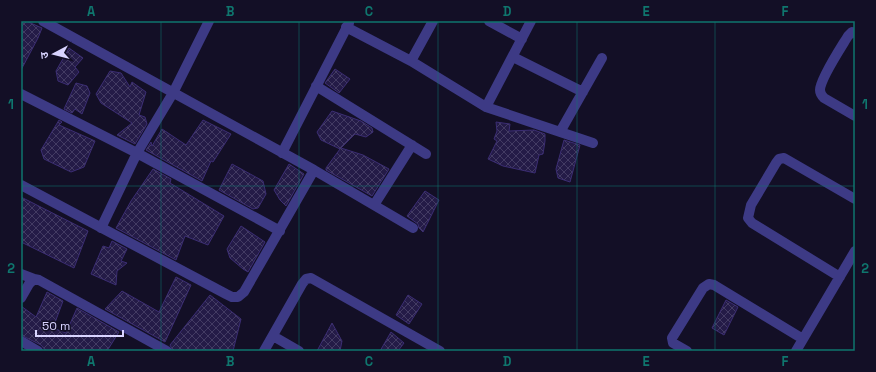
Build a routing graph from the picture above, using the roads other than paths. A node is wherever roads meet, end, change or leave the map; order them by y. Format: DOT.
graph roads {
  1 [pos="43,21"];
  2 [pos="208,21"];
  3 [pos="433,21"];
  4 [pos="489,21"];
  5 [pos="531,21"];
  6 [pos="348,24"];
  7 [pos="855,33"];
  8 [pos="522,39"];
  9 [pos="513,57"];
  10 [pos="602,58"];
  11 [pos="411,61"];
  12 [pos="316,86"];
  13 [pos="173,92"];
  14 [pos="583,92"];
  15 [pos="21,94"];
  16 [pos="486,107"];
  17 [pos="855,116"];
  18 [pos="560,132"];
  19 [pos="593,143"];
  20 [pos="412,146"];
  21 [pos="137,153"];
  22 [pos="282,153"];
  23 [pos="426,154"];
  24 [pos="314,170"];
  25 [pos="21,185"];
  26 [pos="855,199"];
  27 [pos="374,205"];
  28 [pos="101,228"];
  29 [pos="413,228"];
  30 [pos="280,231"];
  31 [pos="855,251"];
  32 [pos="21,274"];
  33 [pos="840,277"];
  34 [pos="34,279"];
  35 [pos="21,298"];
  36 [pos="272,336"];
  37 [pos="803,339"];
  38 [pos="21,342"];
  39 [pos="38,351"];
  40 [pos="167,351"];
  41 [pos="264,351"];
  42 [pos="299,351"];
  43 [pos="440,351"];
  44 [pos="687,351"];
  45 [pos="796,351"];
  1 -- 13 [label="street"];
  2 -- 13 [label="street"];
  3 -- 11 [label="street"];
  4 -- 8 [label="street"];
  5 -- 8 [label="street"];
  6 -- 11 [label="street"];
  6 -- 12 [label="street"];
  7 -- 17 [label="street"];
  8 -- 9 [label="street"];
  9 -- 14 [label="street"];
  9 -- 16 [label="street"];
  10 -- 14 [label="street"];
  11 -- 16 [label="street"];
  12 -- 20 [label="street"];
  12 -- 22 [label="street"];
  13 -- 21 [label="street"];
  13 -- 22 [label="street"];
  14 -- 18 [label="street"];
  15 -- 21 [label="street"];
  16 -- 18 [label="street"];
  18 -- 19 [label="street"];
  20 -- 23 [label="street"];
  20 -- 27 [label="street"];
  21 -- 28 [label="street"];
  21 -- 30 [label="street"];
  22 -- 24 [label="street"];
  24 -- 27 [label="street"];
  24 -- 30 [label="street"];
  25 -- 28 [label="street"];
  26 -- 33 [label="street"];
  27 -- 29 [label="street"];
  28 -- 30 [label="street"];
  31 -- 33 [label="street"];
  32 -- 34 [label="street"];
  33 -- 37 [label="street"];
  34 -- 35 [label="street"];
  34 -- 40 [label="street"];
  36 -- 41 [label="street"];
  36 -- 42 [label="street"];
  36 -- 43 [label="street"];
  37 -- 44 [label="street"];
  37 -- 45 [label="street"];
  38 -- 39 [label="street"];
}
